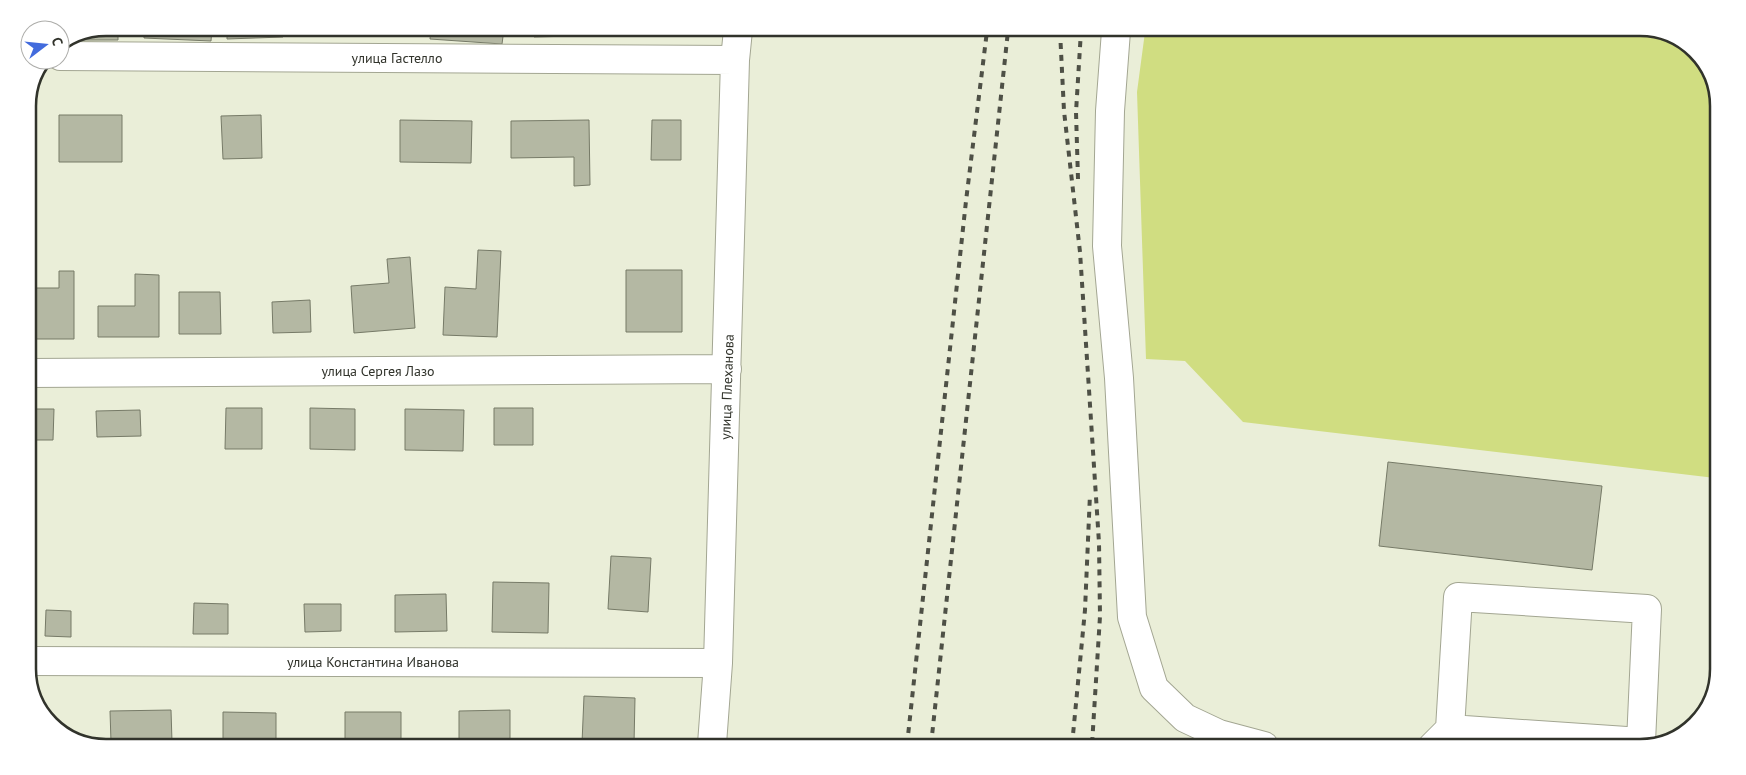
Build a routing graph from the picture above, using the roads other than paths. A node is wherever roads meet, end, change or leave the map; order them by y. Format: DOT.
graph roads {
  1 [pos="737,36"];
  2 [pos="1116,36"];
  3 [pos="70,56"];
  4 [pos="735,60"];
  5 [pos="728,369"];
  6 [pos="36,373"];
  7 [pos="36,661"];
  8 [pos="718,663"];
  9 [pos="1441,738"];
  10 [pos="712,739"];
  11 [pos="1238,739"];
  12 [pos="1491,739"];
  13 [pos="1641,739"];
  1 -- 4 [label="street, улица Плеханова"];
  2 -- 11 [label="street"];
  3 -- 4 [label="street, улица Гастелло"];
  4 -- 5 [label="street, улица Плеханова"];
  5 -- 6 [label="street, улица Сергея Лазо"];
  5 -- 8 [label="street, улица Плеханова"];
  7 -- 8 [label="street, улица Константина Иванова"];
  8 -- 10 [label="street, улица Плеханова"];
  9 -- 12 [label="street"];
  9 -- 13 [label="street"];
}
